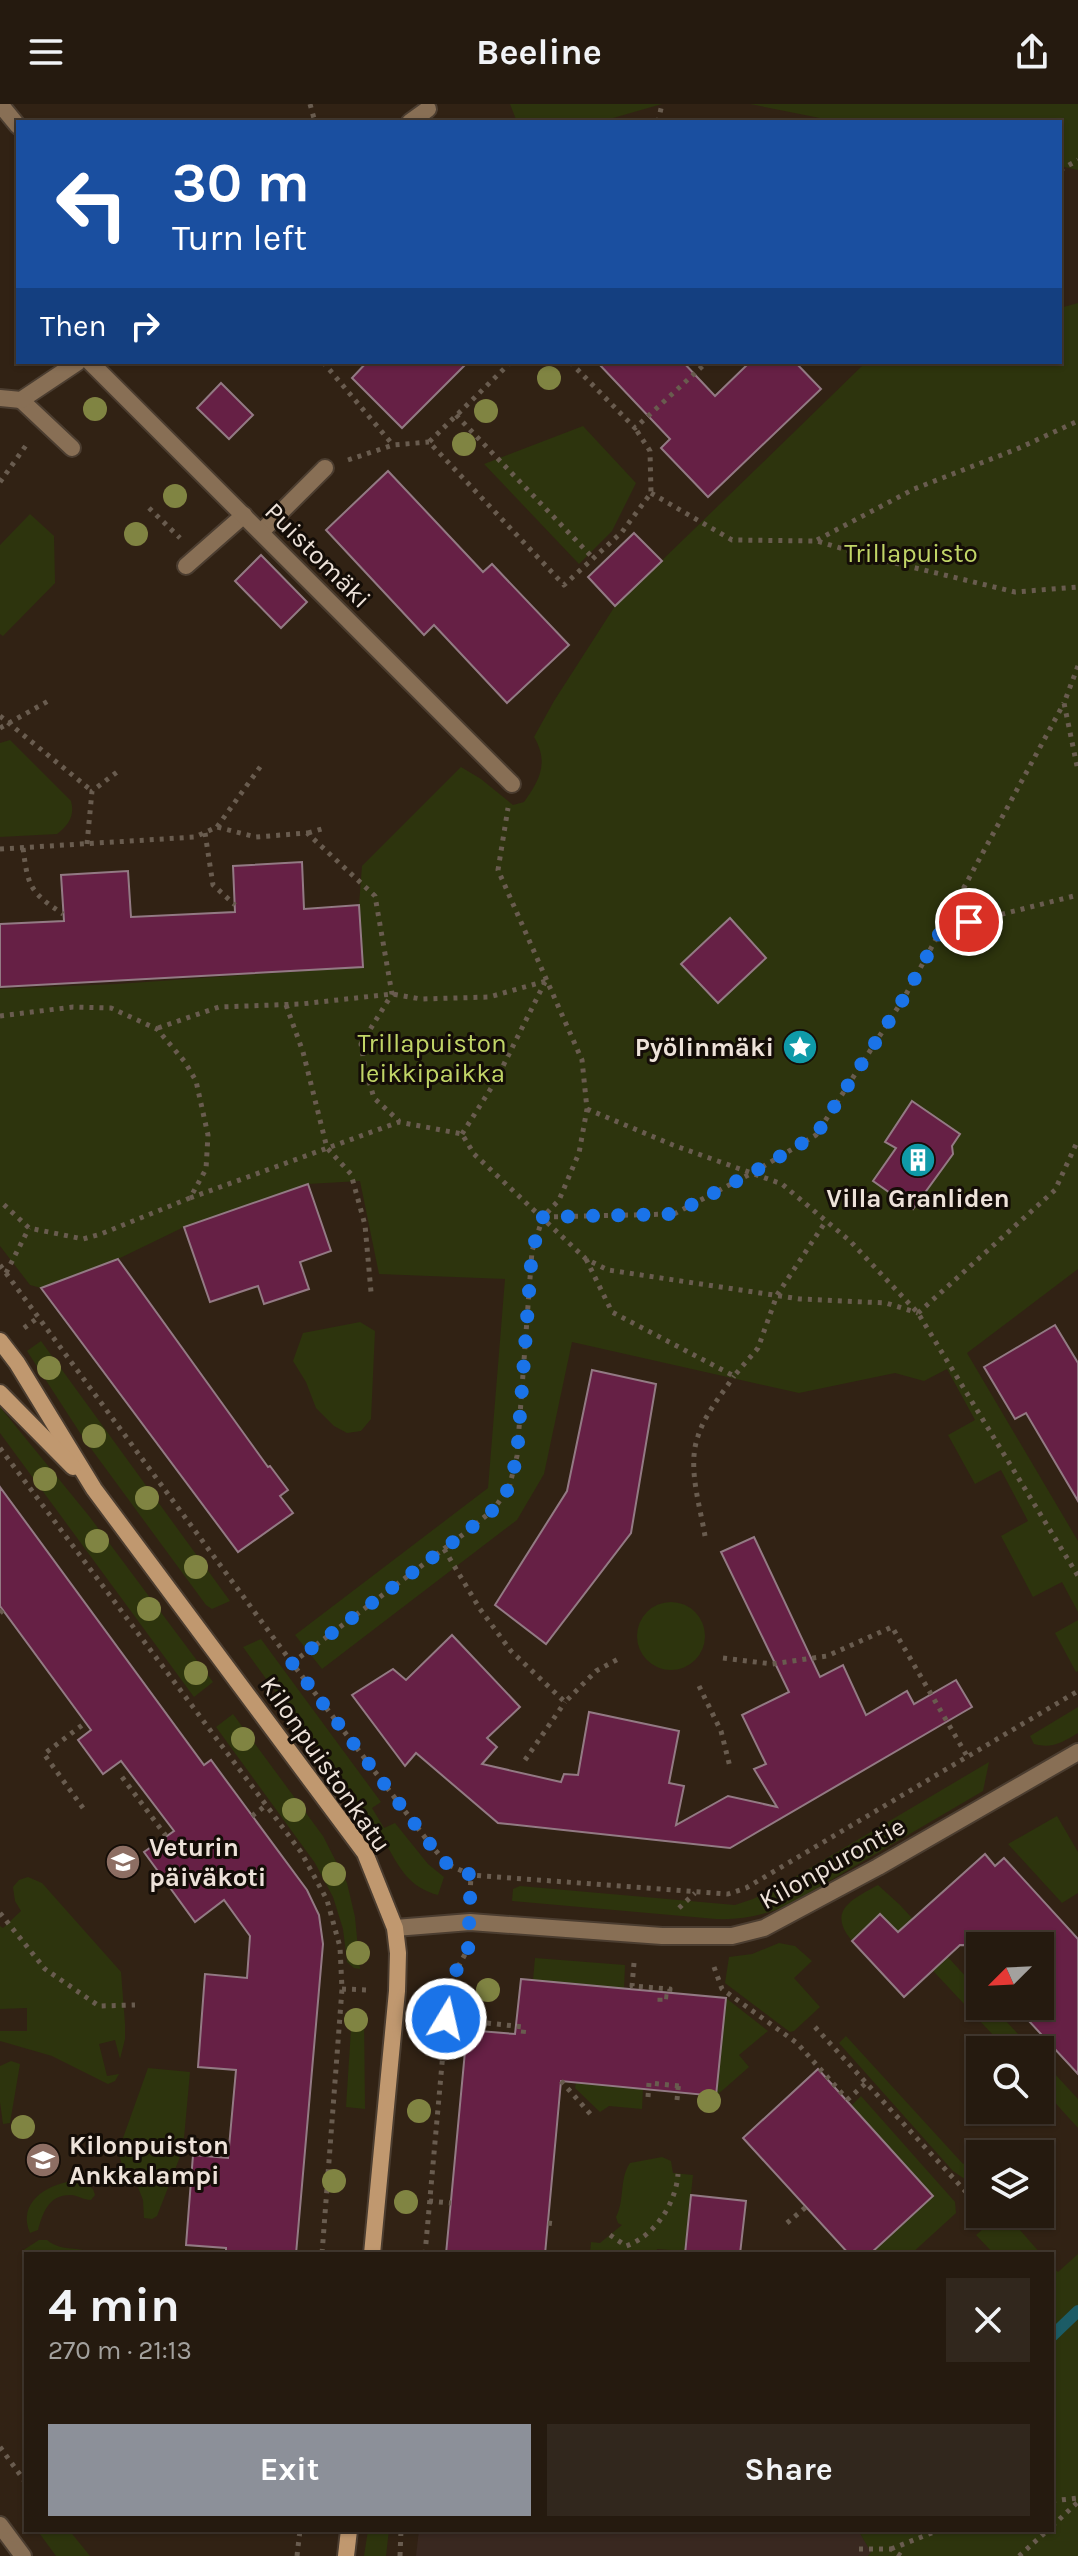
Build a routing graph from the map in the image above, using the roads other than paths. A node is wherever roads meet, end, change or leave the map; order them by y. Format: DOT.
graph roads {
  1 [pos="0,104"];
  2 [pos="428,109"];
  3 [pos="413,120"];
  4 [pos="16,124"];
  5 [pos="75,364"];
  6 [pos="92,364"];
  7 [pos="0,398"];
  8 [pos="21,400"];
  9 [pos="72,448"];
  10 [pos="325,468"];
  11 [pos="244,515"];
  12 [pos="262,531"];
  13 [pos="192,561"];
  14 [pos="512,784"];
  15 [pos="0,1341"];
  16 [pos="0,1393"];
  17 [pos="94,1489"];
  18 [pos="1078,1752"];
  19 [pos="395,1928"];
  20 [pos="372,2252"];
  21 [pos="0,2525"];
  22 [pos="349,2532"];
  23 [pos="347,2555"];
  24 [pos="23,2556"];
  1 -- 4 [label="street"];
  2 -- 3 [label="street"];
  5 -- 8 [label="street"];
  6 -- 11 [label="street, Puistomäki"];
  7 -- 8 [label="street"];
  8 -- 9 [label="street"];
  10 -- 12 [label="street"];
  11 -- 12 [label="street, Puistomäki"];
  11 -- 13 [label="street"];
  12 -- 14 [label="street, Puistomäki"];
  15 -- 17 [label="street, Kilonpuistonkatu"];
  16 -- 17 [label="street, Kilonpuistonkatu"];
  17 -- 19 [label="street, Kilonpuistonkatu"];
  18 -- 19 [label="street, Kilonpurontie"];
  19 -- 20 [label="street, Kilonpuistonkatu"];
  21 -- 24 [label="street"];
  22 -- 23 [label="street"];
}
